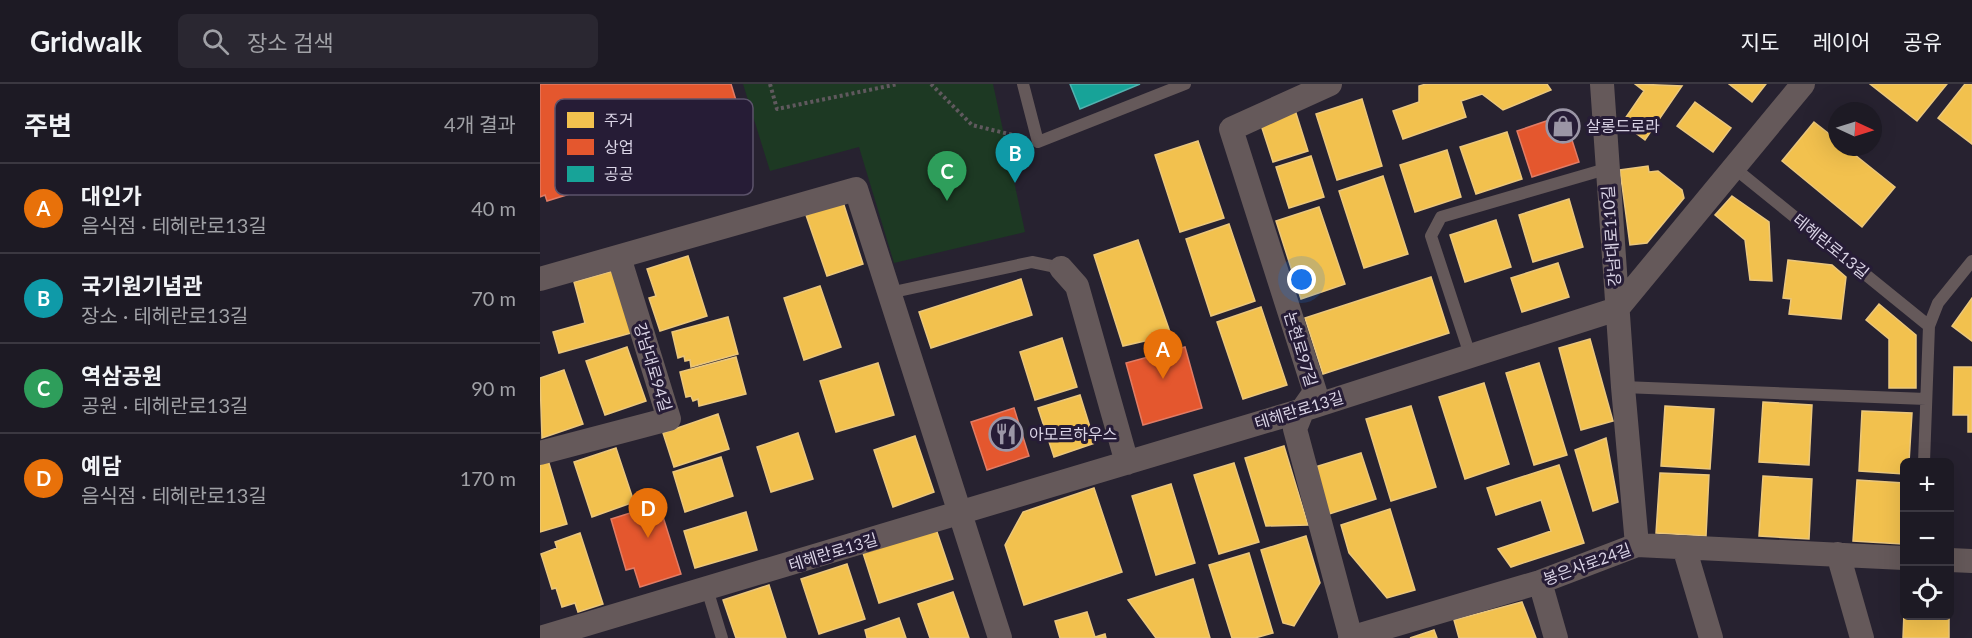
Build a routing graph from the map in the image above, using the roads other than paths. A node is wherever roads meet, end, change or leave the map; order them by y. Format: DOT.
graph roads {
  1 [pos="1023,84"];
  2 [pos="1185,84"];
  3 [pos="1330,84"];
  4 [pos="1602,84"];
  5 [pos="1803,84"];
  6 [pos="1733,167"];
  7 [pos="1606,170"];
  8 [pos="619,257"];
  9 [pos="1972,261"];
  10 [pos="1061,268"];
  11 [pos="540,279"];
  12 [pos="889,293"];
  13 [pos="1617,309"];
  14 [pos="1929,326"];
  15 [pos="1471,358"];
  16 [pos="1623,387"];
  17 [pos="1926,399"];
  18 [pos="1303,409"];
  19 [pos="540,453"];
  20 [pos="1924,458"];
  21 [pos="1127,463"];
  22 [pos="958,514"];
  23 [pos="1637,545"];
  24 [pos="1684,547"];
  25 [pos="1838,554"];
  26 [pos="1900,558"];
  27 [pos="1954,560"];
  28 [pos="1972,561"];
  29 [pos="1540,582"];
  30 [pos="707,589"];
  31 [pos="540,638"];
  32 [pos="723,638"];
  33 [pos="1000,638"];
  34 [pos="1351,638"];
  35 [pos="1556,638"];
  36 [pos="1711,638"];
  37 [pos="1862,638"];
  1 -- 2 [label="lane"];
  3 -- 18 [label="street, 논현로97길"];
  4 -- 7 [label="street, 강남대로110길"];
  5 -- 6 [label="street"];
  6 -- 13 [label="street"];
  6 -- 14 [label="lane, 테헤란로13길"];
  7 -- 13 [label="street, 강남대로110길"];
  7 -- 15 [label="lane"];
  8 -- 11 [label="street"];
  8 -- 12 [label="street"];
  8 -- 19 [label="street, 강남대로94길"];
  9 -- 14 [label="lane"];
  10 -- 12 [label="lane"];
  10 -- 21 [label="street"];
  12 -- 22 [label="street"];
  13 -- 15 [label="street, 테헤란로13길"];
  13 -- 16 [label="street, 강남대로110길"];
  14 -- 17 [label="lane"];
  15 -- 18 [label="street, 테헤란로13길"];
  16 -- 17 [label="lane"];
  16 -- 23 [label="street, 강남대로110길"];
  17 -- 20 [label="lane"];
  18 -- 21 [label="street, 테헤란로13길"];
  18 -- 34 [label="street, 논현로97길"];
  21 -- 22 [label="street, 테헤란로13길"];
  22 -- 30 [label="street, 테헤란로13길"];
  22 -- 33 [label="street"];
  23 -- 24 [label="street, 봉은사로24길"];
  23 -- 29 [label="street, 봉은사로24길"];
  24 -- 25 [label="street, 봉은사로24길"];
  24 -- 36 [label="street"];
  25 -- 26 [label="street, 봉은사로24길"];
  25 -- 37 [label="street"];
  27 -- 28 [label="street"];
  29 -- 34 [label="street, 봉은사로24길"];
  29 -- 35 [label="street"];
  30 -- 31 [label="street, 테헤란로13길"];
  30 -- 32 [label="lane"];
}
